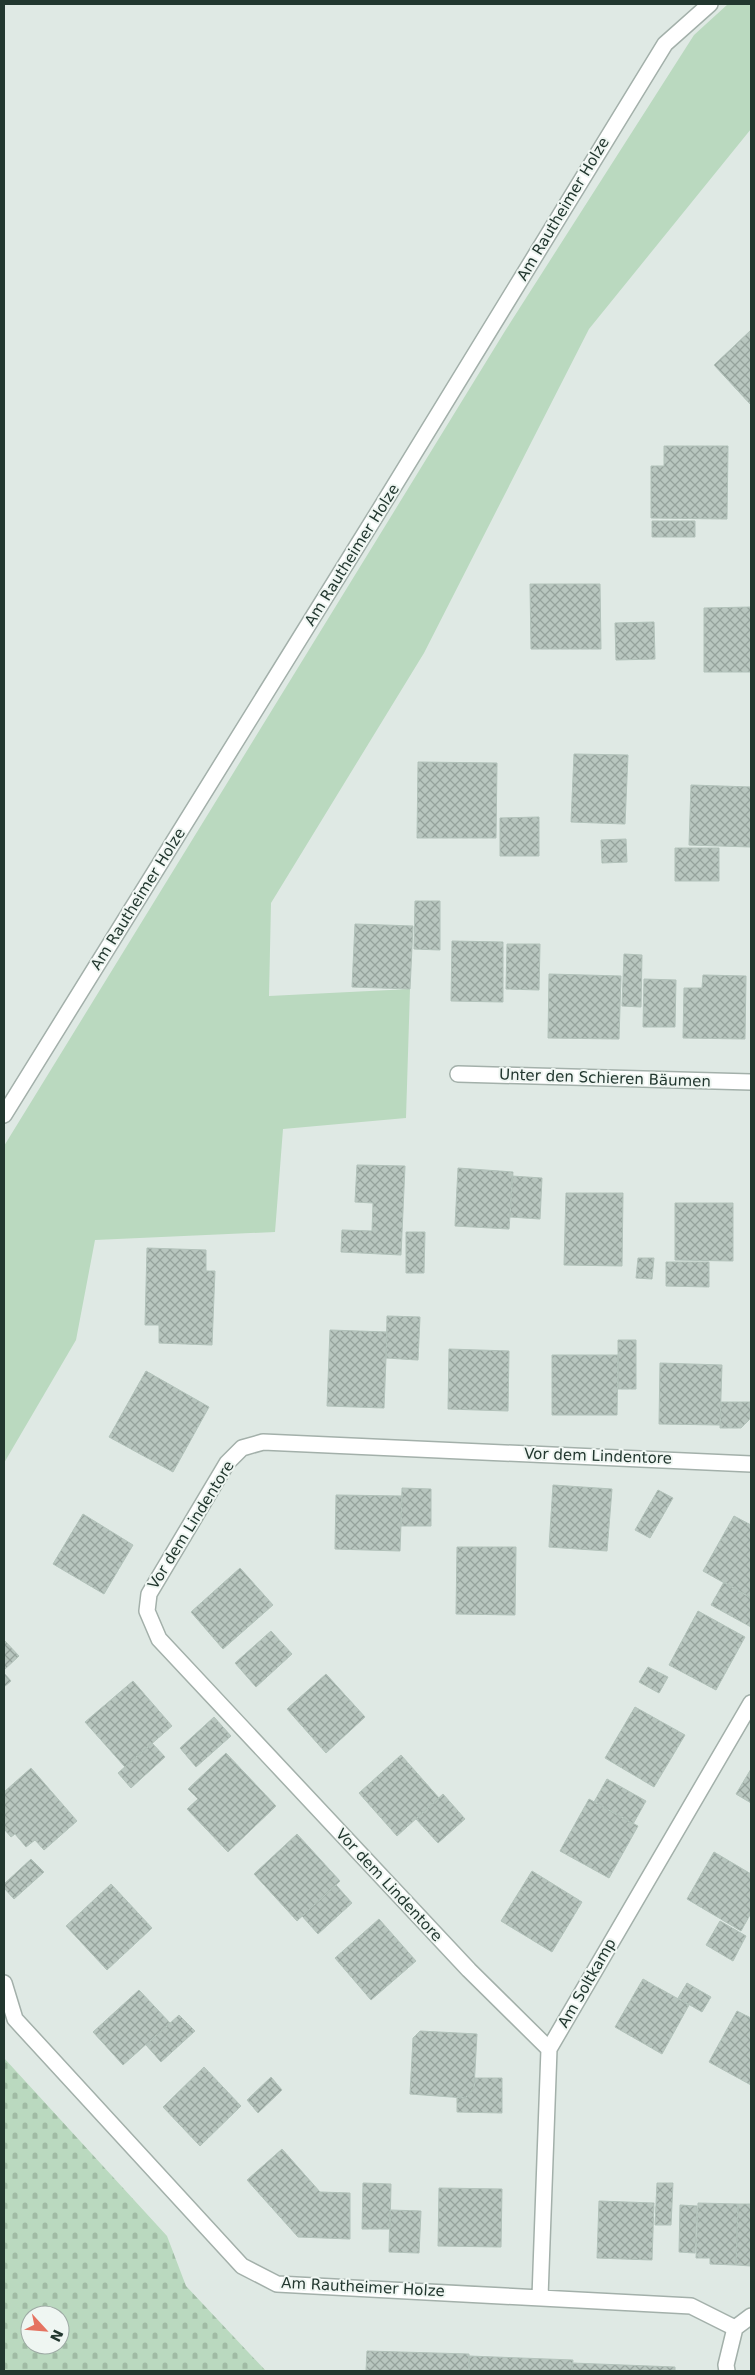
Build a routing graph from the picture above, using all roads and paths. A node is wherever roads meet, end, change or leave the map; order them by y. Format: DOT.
graph roads {
  1 [pos="710,4"];
  2 [pos="458,1074"];
  3 [pos="751,1082"];
  4 [pos="4,1115"];
  5 [pos="751,1464"];
  6 [pos="751,1703"];
  7 [pos="4,1982"];
  8 [pos="549,2049"];
  9 [pos="540,2297"];
  10 [pos="751,2316"];
  11 [pos="735,2328"];
  12 [pos="727,2371"];
  1 -- 4 [label="street, Am Rautheimer Holze"];
  2 -- 3 [label="street, Unter den Schieren Bäumen"];
  5 -- 8 [label="street, Vor dem Lindentore"];
  6 -- 8 [label="street, Am Soltkamp"];
  7 -- 9 [label="street, Am Rautheimer Holze"];
  8 -- 9 [label="street, Am Soltkamp"];
  9 -- 11 [label="street, Am Rautheimer Holze"];
  10 -- 11 [label="street"];
  11 -- 12 [label="street"];
}
